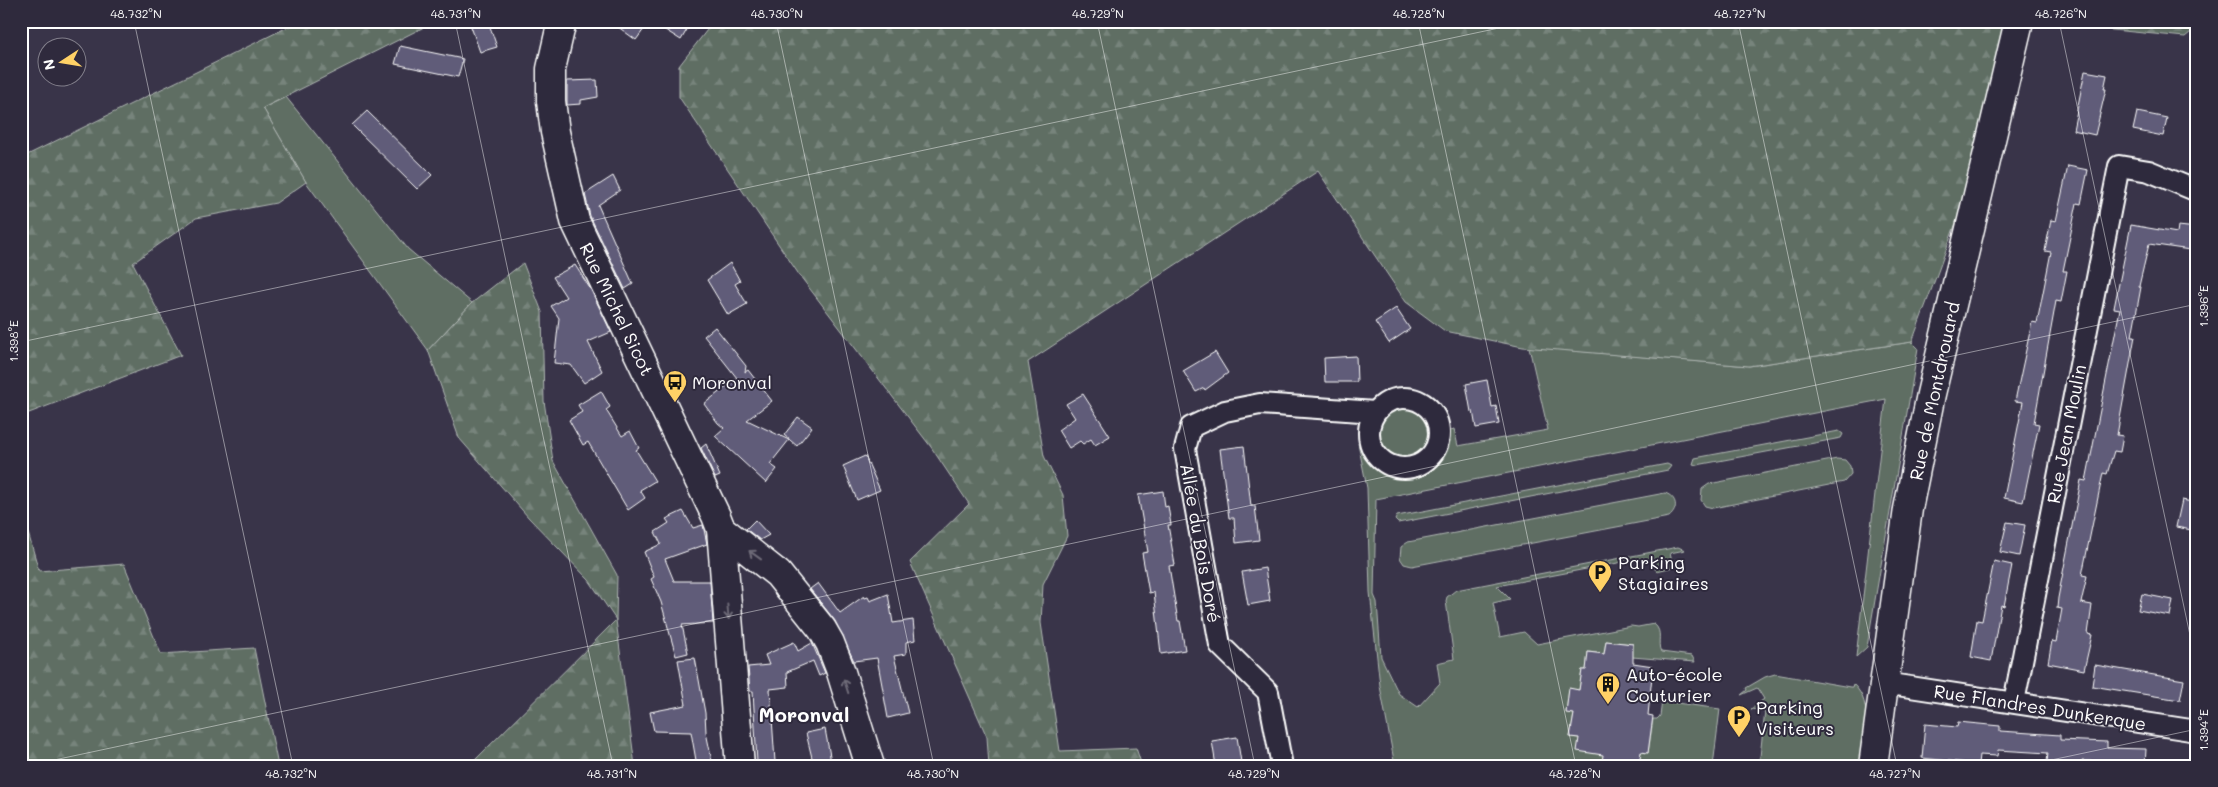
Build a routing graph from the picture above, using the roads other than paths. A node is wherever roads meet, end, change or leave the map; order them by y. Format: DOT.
graph roads {
  1 [pos="562,21"];
  2 [pos="2019,21"];
  3 [pos="2197,191"];
  4 [pos="1375,412"];
  5 [pos="720,529"];
  6 [pos="1884,683"];
  7 [pos="2014,702"];
  8 [pos="2197,731"];
  9 [pos="740,766"];
  10 [pos="870,766"];
  11 [pos="1282,766"];
  12 [pos="1874,766"];
  1 -- 5 [label="street, Rue Michel Sicot"];
  2 -- 6 [label="street, Rue de Montdrouard"];
  3 -- 7 [label="street, Rue Jean Moulin"];
  4 -- 11 [label="street, Allée du Bois Doré"];
  5 -- 9 [label="street, Rue Michel Sicot, one-way"];
  10 -- 5 [label="street, one-way"];
  6 -- 7 [label="street, Rue Flandres Dunkerque"];
  6 -- 12 [label="street, Rue de Montdrouard"];
  7 -- 8 [label="street, Rue Flandres Dunkerque"];
}
